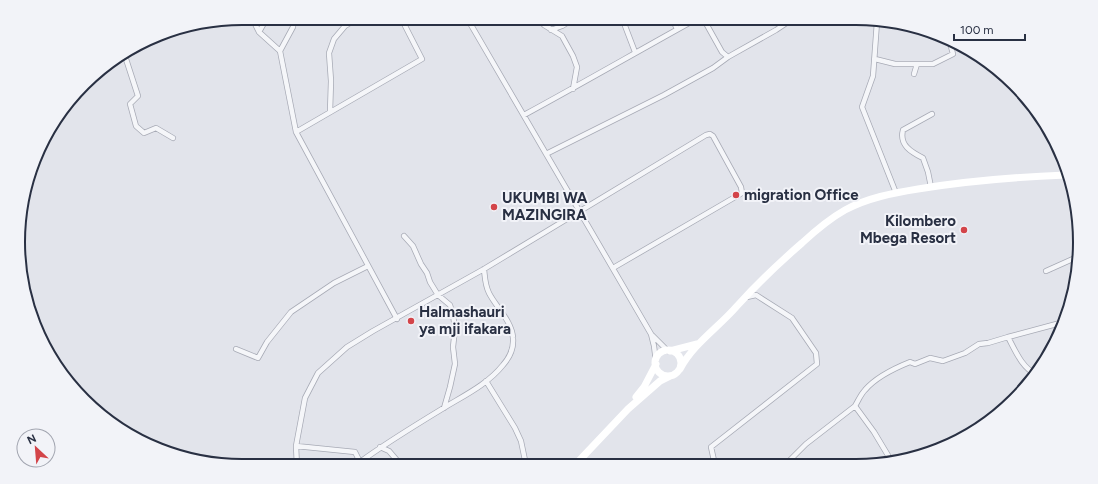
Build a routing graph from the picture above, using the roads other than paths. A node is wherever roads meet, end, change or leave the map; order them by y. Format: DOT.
graph roads {
  1 [pos="256,25"];
  2 [pos="263,25"];
  3 [pos="292,25"];
  4 [pos="348,25"];
  5 [pos="405,25"];
  6 [pos="472,25"];
  7 [pos="544,25"];
  8 [pos="625,25"];
  9 [pos="675,25"];
  10 [pos="685,25"];
  11 [pos="707,25"];
  12 [pos="784,25"];
  13 [pos="560,26"];
  14 [pos="877,26"];
  15 [pos="677,29"];
  16 [pos="551,30"];
  17 [pos="259,32"];
  18 [pos="560,35"];
  19 [pos="951,46"];
  20 [pos="280,51"];
  21 [pos="635,52"];
  22 [pos="728,57"];
  23 [pos="875,58"];
  24 [pos="126,59"];
  25 [pos="917,64"];
  26 [pos="914,74"];
  27 [pos="573,89"];
  28 [pos="330,112"];
  29 [pos="932,114"];
  30 [pos="524,116"];
  31 [pos="296,132"];
  32 [pos="173,138"];
  33 [pos="546,154"];
  34 [pos="1062,175"];
  35 [pos="931,187"];
  36 [pos="896,193"];
  37 [pos="579,211"];
  38 [pos="404,236"];
  39 [pos="1072,260"];
  40 [pos="368,266"];
  41 [pos="612,268"];
  42 [pos="484,269"];
  43 [pos="1046,271"];
  44 [pos="438,295"];
  45 [pos="746,297"];
  46 [pos="397,319"];
  47 [pos="1056,325"];
  48 [pos="650,334"];
  49 [pos="1008,337"];
  50 [pos="698,344"];
  51 [pos="236,348"];
  52 [pos="669,351"];
  53 [pos="656,363"];
  54 [pos="680,369"];
  55 [pos="1030,371"];
  56 [pos="670,376"];
  57 [pos="486,381"];
  58 [pos="855,406"];
  59 [pos="444,408"];
  60 [pos="628,409"];
  61 [pos="296,446"];
  62 [pos="380,447"];
  63 [pos="889,456"];
  64 [pos="297,459"];
  65 [pos="358,459"];
  66 [pos="364,459"];
  67 [pos="395,459"];
  68 [pos="525,459"];
  69 [pos="580,459"];
  70 [pos="714,459"];
  71 [pos="791,459"];
  1 -- 17 [label="street"];
  2 -- 17 [label="street"];
  3 -- 20 [label="street"];
  4 -- 28 [label="street"];
  5 -- 28 [label="street"];
  6 -- 30 [label="street"];
  7 -- 16 [label="street"];
  8 -- 21 [label="street"];
  9 -- 15 [label="street"];
  10 -- 15 [label="street"];
  11 -- 22 [label="street"];
  12 -- 22 [label="street"];
  13 -- 16 [label="street"];
  13 -- 18 [label="street"];
  14 -- 23 [label="street"];
  15 -- 21 [label="street"];
  16 -- 18 [label="street"];
  17 -- 20 [label="street"];
  18 -- 27 [label="street"];
  19 -- 25 [label="street"];
  20 -- 31 [label="street"];
  21 -- 27 [label="street"];
  22 -- 33 [label="street"];
  23 -- 25 [label="street"];
  23 -- 36 [label="street"];
  24 -- 32 [label="street"];
  25 -- 26 [label="street"];
  27 -- 30 [label="street"];
  28 -- 31 [label="street"];
  29 -- 35 [label="street"];
  30 -- 33 [label="street"];
  31 -- 40 [label="street"];
  33 -- 37 [label="street"];
  34 -- 35 [label="main road"];
  35 -- 36 [label="main road"];
  36 -- 45 [label="main road"];
  37 -- 41 [label="street"];
  37 -- 41 [label="street"];
  37 -- 42 [label="street"];
  38 -- 44 [label="street"];
  39 -- 43 [label="street"];
  40 -- 46 [label="street"];
  40 -- 51 [label="street"];
  41 -- 48 [label="street"];
  42 -- 44 [label="street"];
  42 -- 57 [label="street"];
  44 -- 46 [label="street"];
  44 -- 59 [label="street"];
  45 -- 50 [label="main road"];
  45 -- 70 [label="street"];
  46 -- 61 [label="street"];
  47 -- 49 [label="street"];
  48 -- 52 [label="street"];
  48 -- 53 [label="street"];
  49 -- 55 [label="street"];
  49 -- 58 [label="street"];
  50 -- 52 [label="main road"];
  50 -- 54 [label="main road"];
  52 -- 53 [label="main road"];
  52 -- 54 [label="main road"];
  53 -- 56 [label="main road"];
  53 -- 60 [label="main road"];
  54 -- 56 [label="main road"];
  56 -- 60 [label="main road"];
  57 -- 59 [label="street"];
  57 -- 68 [label="street"];
  58 -- 63 [label="street"];
  58 -- 71 [label="street"];
  59 -- 62 [label="street"];
  60 -- 69 [label="main road"];
  61 -- 64 [label="street"];
  61 -- 65 [label="street"];
  62 -- 66 [label="street"];
  62 -- 67 [label="street"];
}
